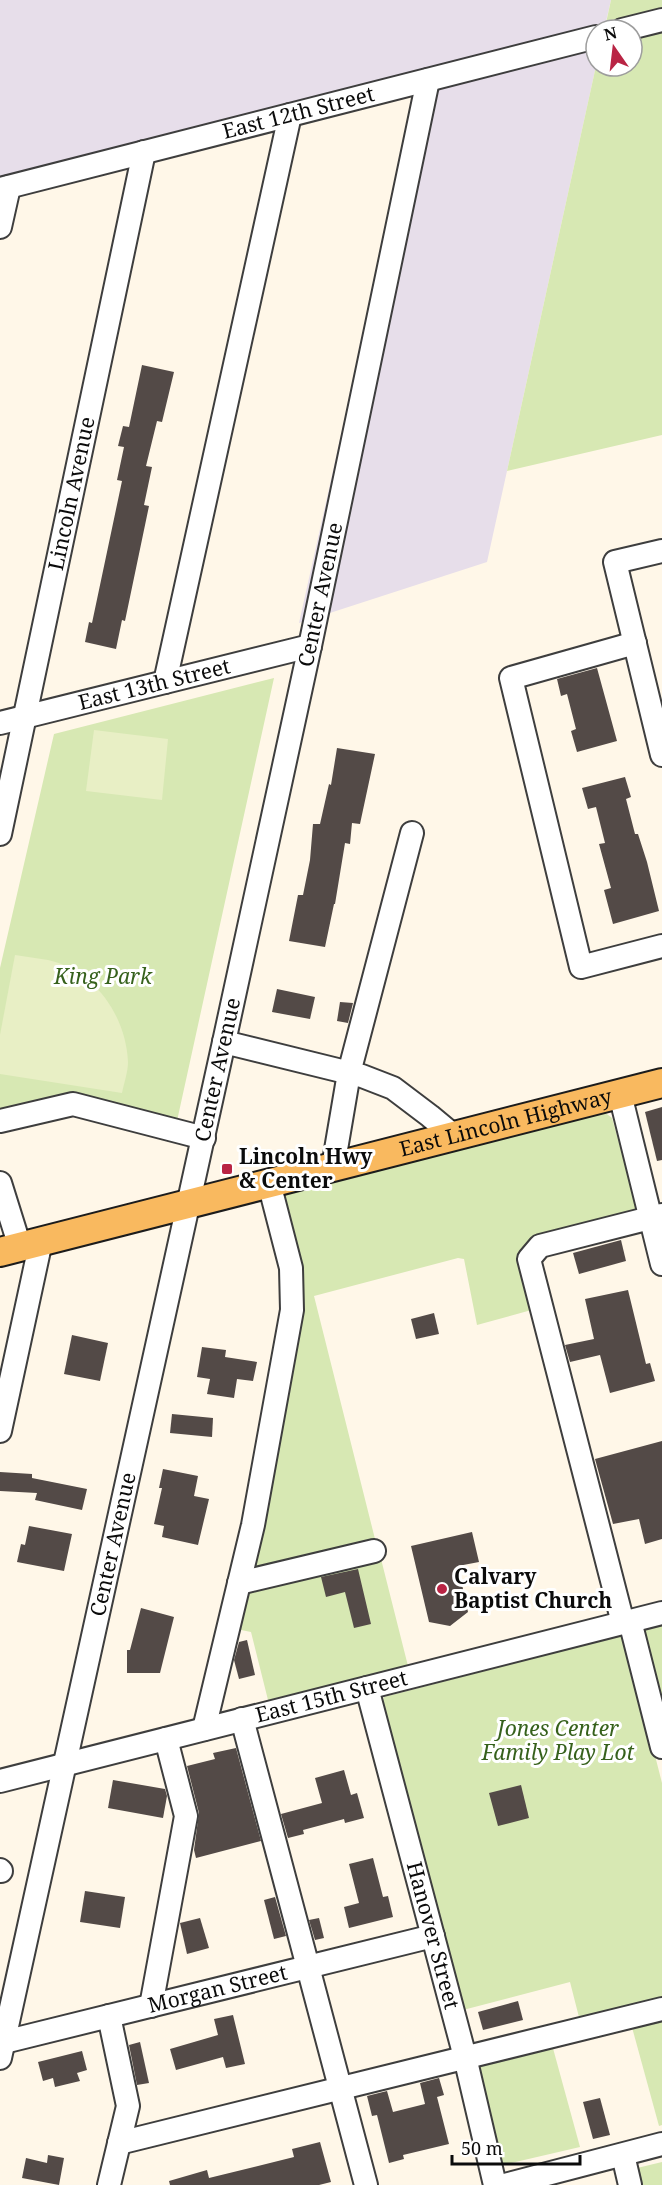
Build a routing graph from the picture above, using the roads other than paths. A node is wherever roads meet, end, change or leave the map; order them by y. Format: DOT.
graph roads {
  1 [pos="662,20"];
  2 [pos="644,24"];
  3 [pos="584,40"];
  4 [pos="428,80"];
  5 [pos="290,115"];
  6 [pos="144,152"];
  7 [pos="4,188"];
  8 [pos="0,227"];
  9 [pos="662,551"];
  10 [pos="635,643"];
  11 [pos="310,646"];
  12 [pos="165,682"];
  13 [pos="25,717"];
  14 [pos="0,723"];
  15 [pos="662,754"];
  16 [pos="412,833"];
  17 [pos="0,834"];
  18 [pos="662,946"];
  19 [pos="224,1042"];
  20 [pos="349,1073"];
  21 [pos="662,1083"];
  22 [pos="620,1094"];
  23 [pos="0,1121"];
  24 [pos="454,1136"];
  25 [pos="204,1138"];
  26 [pos="333,1167"];
  27 [pos="0,1183"];
  28 [pos="269,1184"];
  29 [pos="188,1204"];
  30 [pos="5,1216"];
  31 [pos="656,1216"];
  32 [pos="21,1247"];
  33 [pos="662,1264"];
  34 [pos="5,1384"];
  35 [pos="0,1431"];
  36 [pos="374,1551"];
  37 [pos="239,1583"];
  38 [pos="662,1613"];
  39 [pos="626,1622"];
  40 [pos="367,1688"];
  41 [pos="242,1719"];
  42 [pos="204,1729"];
  43 [pos="166,1739"];
  44 [pos="662,1747"];
  45 [pos="66,1764"];
  46 [pos="0,1781"];
  47 [pos="433,1936"];
  48 [pos="308,1967"];
  49 [pos="151,2006"];
  50 [pos="662,2008"];
  51 [pos="109,2016"];
  52 [pos="2,2050"];
  53 [pos="465,2057"];
  54 [pos="340,2088"];
  55 [pos="119,2143"];
  56 [pos="662,2144"];
  57 [pos="623,2155"];
  58 [pos="109,2185"];
  59 [pos="366,2185"];
  60 [pos="495,2185"];
  61 [pos="505,2185"];
  62 [pos="630,2185"];
  1 -- 2 [label="street"];
  3 -- 4 [label="street, East 12th Street"];
  4 -- 5 [label="street, East 12th Street"];
  4 -- 11 [label="street, Center Avenue"];
  5 -- 6 [label="street, East 12th Street"];
  5 -- 12 [label="street"];
  6 -- 7 [label="street, East 12th Street"];
  6 -- 13 [label="street, Lincoln Avenue"];
  7 -- 8 [label="street"];
  9 -- 10 [label="street"];
  10 -- 15 [label="street"];
  10 -- 18 [label="street"];
  11 -- 12 [label="street, East 13th Street"];
  11 -- 19 [label="street, Center Avenue"];
  12 -- 13 [label="street, East 13th Street"];
  13 -- 14 [label="street, East 13th Street"];
  13 -- 17 [label="street, Lincoln Avenue"];
  16 -- 20 [label="street"];
  19 -- 20 [label="street"];
  19 -- 25 [label="street, Center Avenue"];
  20 -- 24 [label="street"];
  20 -- 26 [label="street"];
  21 -- 22 [label="main road, East Lincoln Highway"];
  22 -- 24 [label="main road, East Lincoln Highway"];
  22 -- 31 [label="street"];
  23 -- 25 [label="street"];
  24 -- 26 [label="main road, East Lincoln Highway"];
  25 -- 29 [label="street, Center Avenue"];
  26 -- 28 [label="main road, East Lincoln Highway"];
  27 -- 30 [label="street"];
  28 -- 29 [label="main road, East Lincoln Highway"];
  28 -- 37 [label="street"];
  29 -- 32 [label="main road, East Lincoln Highway"];
  29 -- 45 [label="street, Center Avenue"];
  30 -- 32 [label="street"];
  31 -- 33 [label="street"];
  31 -- 39 [label="street"];
  32 -- 34 [label="street"];
  34 -- 35 [label="street"];
  36 -- 37 [label="street"];
  37 -- 42 [label="street"];
  38 -- 39 [label="street, East 15th Street"];
  39 -- 40 [label="street, East 15th Street"];
  39 -- 44 [label="street"];
  40 -- 41 [label="street, East 15th Street"];
  40 -- 47 [label="street, Hanover Street"];
  41 -- 42 [label="street, East 15th Street"];
  41 -- 48 [label="street"];
  42 -- 43 [label="street, East 15th Street"];
  43 -- 45 [label="street, East 15th Street"];
  43 -- 49 [label="street"];
  45 -- 46 [label="street, East 15th Street"];
  45 -- 52 [label="street, Center Avenue"];
  47 -- 48 [label="street, Morgan Street"];
  47 -- 53 [label="street, Hanover Street"];
  48 -- 49 [label="street, Morgan Street"];
  48 -- 54 [label="street"];
  49 -- 51 [label="street, Morgan Street"];
  50 -- 53 [label="street"];
  51 -- 52 [label="street, Morgan Street"];
  51 -- 55 [label="street"];
  53 -- 54 [label="street"];
  53 -- 60 [label="street, Hanover Street"];
  54 -- 55 [label="street"];
  54 -- 59 [label="street"];
  55 -- 58 [label="street"];
  56 -- 57 [label="street"];
  57 -- 61 [label="street"];
  57 -- 62 [label="street"];
}
